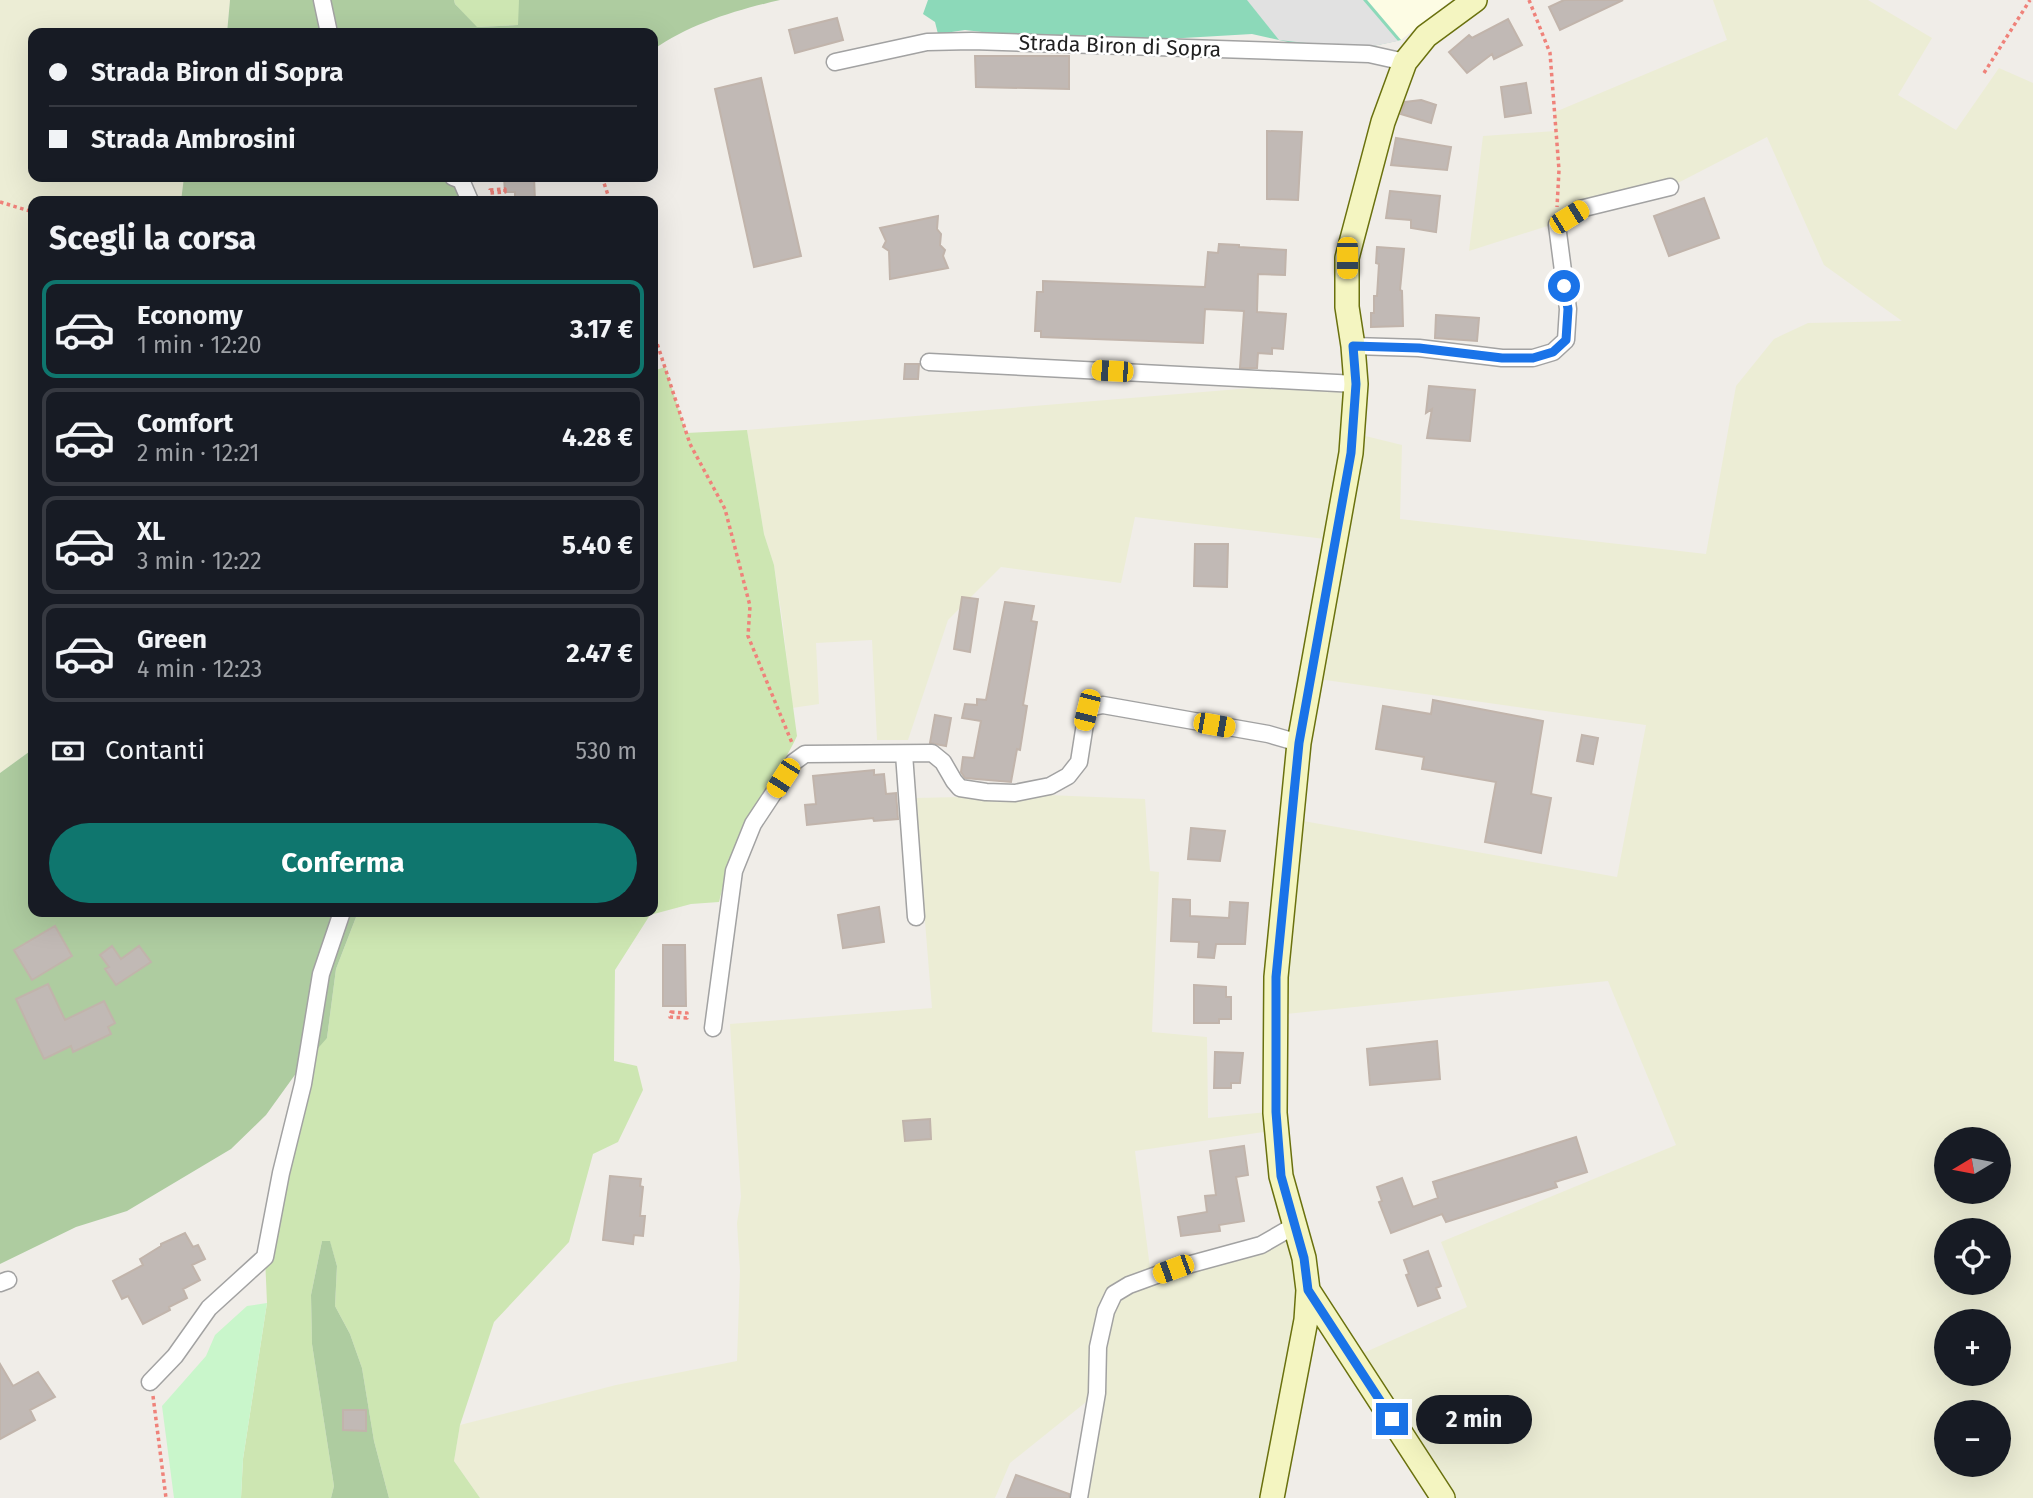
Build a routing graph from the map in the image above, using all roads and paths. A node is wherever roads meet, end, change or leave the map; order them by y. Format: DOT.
graph roads {
  1 [pos="322,0"];
  2 [pos="1475,0"];
  3 [pos="1529,0"];
  4 [pos="2030,0"];
  5 [pos="328,28"];
  6 [pos="835,62"];
  7 [pos="1405,62"];
  8 [pos="1984,72"];
  9 [pos="1670,187"];
  10 [pos="0,202"];
  11 [pos="28,210"];
  12 [pos="1557,225"];
  13 [pos="658,346"];
  14 [pos="1353,346"];
  15 [pos="929,362"];
  16 [pos="1356,384"];
  17 [pos="1299,743"];
  18 [pos="805,754"];
  19 [pos="904,754"];
  20 [pos="340,917"];
  21 [pos="916,917"];
  22 [pos="713,1028"];
  23 [pos="1294,1226"];
  24 [pos="1308,1290"];
  25 [pos="150,1382"];
  26 [pos="166,1498"];
  27 [pos="1079,1498"];
  28 [pos="1272,1498"];
  29 [pos="1443,1498"];
  1 -- 5 [label="street"];
  2 -- 7 [label="street"];
  3 -- 12 [label="path"];
  4 -- 8 [label="path"];
  6 -- 7 [label="street, Strada Biron di Sopra"];
  7 -- 14 [label="street"];
  9 -- 12 [label="street"];
  10 -- 11 [label="path"];
  12 -- 14 [label="street"];
  13 -- 18 [label="path"];
  14 -- 16 [label="street"];
  15 -- 16 [label="street"];
  16 -- 17 [label="street"];
  17 -- 19 [label="street"];
  17 -- 23 [label="street"];
  18 -- 19 [label="street"];
  18 -- 22 [label="street"];
  19 -- 21 [label="street"];
  20 -- 25 [label="street"];
  23 -- 24 [label="street"];
  23 -- 27 [label="street"];
  24 -- 28 [label="street"];
  24 -- 29 [label="street"];
  25 -- 26 [label="path"];
}
